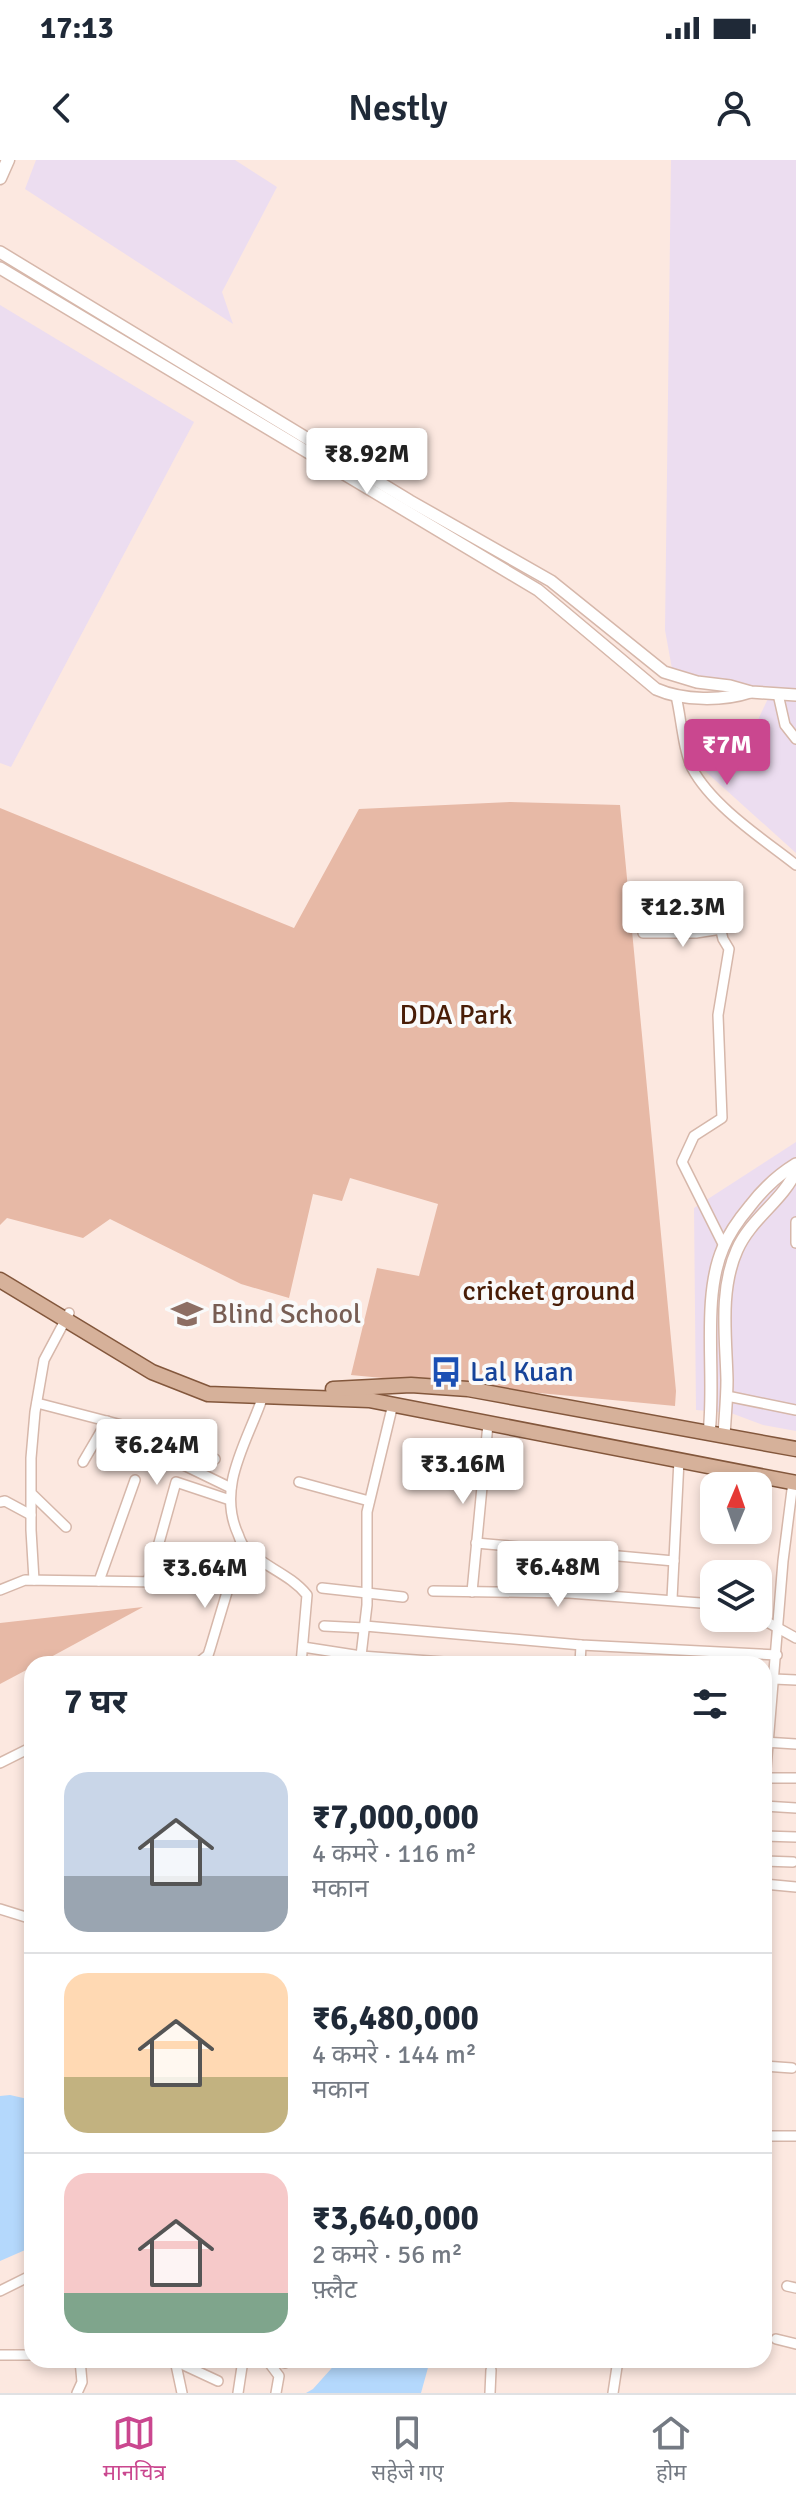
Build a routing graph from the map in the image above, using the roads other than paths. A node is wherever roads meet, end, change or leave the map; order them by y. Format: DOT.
graph roads {
  1 [pos="8,160"];
  2 [pos="0,178"];
  3 [pos="0,252"];
  4 [pos="0,268"];
  5 [pos="751,692"];
  6 [pos="778,694"];
  7 [pos="796,695"];
  8 [pos="676,696"];
  9 [pos="796,739"];
  10 [pos="796,865"];
  11 [pos="714,903"];
  12 [pos="721,929"];
  13 [pos="643,933"];
  14 [pos="796,1167"];
  15 [pos="796,1222"];
  16 [pos="796,1243"];
  17 [pos="724,1246"];
  18 [pos="0,1270"];
  19 [pos="0,1280"];
  20 [pos="67,1317"];
  21 [pos="370,1393"];
  22 [pos="263,1396"];
  23 [pos="727,1396"];
  24 [pos="37,1403"];
  25 [pos="393,1404"];
  26 [pos="796,1410"];
  27 [pos="107,1421"];
  28 [pos="488,1424"];
  29 [pos="709,1433"];
  30 [pos="724,1436"];
  31 [pos="120,1440"];
  32 [pos="796,1449"];
  33 [pos="215,1459"];
  34 [pos="679,1460"];
  35 [pos="83,1462"];
  36 [pos="135,1480"];
  37 [pos="299,1482"];
  38 [pos="794,1482"];
  39 [pos="231,1488"];
  40 [pos="33,1495"];
  41 [pos="230,1500"];
  42 [pos="369,1501"];
  43 [pos="0,1502"];
  44 [pos="31,1515"];
  45 [pos="66,1527"];
  46 [pos="476,1543"];
  47 [pos="244,1547"];
  48 [pos="674,1561"];
  49 [pos="34,1580"];
  50 [pos="99,1581"];
  51 [pos="231,1581"];
  52 [pos="148,1582"];
  53 [pos="322,1588"];
  54 [pos="0,1590"];
  55 [pos="433,1591"];
  56 [pos="472,1592"];
  57 [pos="367,1594"];
  58 [pos="403,1597"];
  59 [pos="672,1599"];
  60 [pos="700,1602"];
  61 [pos="772,1625"];
  62 [pos="324,1626"];
  63 [pos="365,1627"];
  64 [pos="778,1629"];
  65 [pos="796,1638"];
  66 [pos="581,1645"];
  67 [pos="303,1647"];
  68 [pos="777,1655"];
  69 [pos="207,1656"];
  70 [pos="302,1656"];
  71 [pos="343,1656"];
  72 [pos="361,1656"];
  73 [pos="580,1656"];
  74 [pos="772,1673"];
  75 [pos="772,1680"];
  76 [pos="796,1680"];
  77 [pos="772,1742"];
  78 [pos="796,1744"];
  79 [pos="24,1751"];
  80 [pos="0,1763"];
  81 [pos="772,1778"];
  82 [pos="796,1778"];
  83 [pos="772,1806"];
  84 [pos="796,1808"];
  85 [pos="772,1836"];
  86 [pos="796,1837"];
  87 [pos="772,1861"];
  88 [pos="793,1862"];
  89 [pos="772,1885"];
  90 [pos="796,1887"];
  91 [pos="0,1909"];
  92 [pos="24,1916"];
  93 [pos="772,2067"];
  94 [pos="792,2068"];
  95 [pos="772,2136"];
  96 [pos="796,2136"];
  97 [pos="24,2279"];
  98 [pos="0,2291"];
  99 [pos="776,2339"];
  100 [pos="796,2344"];
  101 [pos="0,2355"];
  102 [pos="24,2355"];
  103 [pos="81,2368"];
  104 [pos="177,2368"];
  105 [pos="191,2368"];
  106 [pos="242,2368"];
  107 [pos="274,2368"];
  108 [pos="617,2368"];
  109 [pos="491,2370"];
  110 [pos="218,2381"];
  111 [pos="487,2392"];
  112 [pos="77,2393"];
  113 [pos="182,2393"];
  114 [pos="238,2393"];
  115 [pos="276,2393"];
  116 [pos="613,2393"];
  1 -- 2 [label="main road"];
  3 -- 5 [label="street"];
  4 -- 8 [label="street"];
  5 -- 6 [label="street"];
  5 -- 8 [label="street"];
  6 -- 7 [label="street"];
  6 -- 9 [label="street"];
  8 -- 10 [label="street"];
  11 -- 12 [label="street"];
  12 -- 13 [label="street"];
  12 -- 17 [label="street"];
  14 -- 17 [label="street"];
  14 -- 23 [label="street"];
  15 -- 16 [label="street"];
  17 -- 29 [label="street"];
  18 -- 20 [label="main road"];
  19 -- 20 [label="main road"];
  20 -- 21 [label="main road"];
  20 -- 22 [label="main road"];
  20 -- 24 [label="street"];
  21 -- 22 [label="main road"];
  21 -- 25 [label="main road"];
  21 -- 29 [label="main road"];
  22 -- 39 [label="street"];
  23 -- 26 [label="street"];
  23 -- 30 [label="street"];
  24 -- 27 [label="street"];
  24 -- 40 [label="street"];
  25 -- 28 [label="main road"];
  25 -- 42 [label="street"];
  27 -- 33 [label="street"];
  27 -- 35 [label="street"];
  28 -- 34 [label="main road"];
  28 -- 46 [label="street"];
  29 -- 30 [label="main road"];
  30 -- 32 [label="main road"];
  31 -- 39 [label="street"];
  34 -- 38 [label="main road"];
  34 -- 48 [label="street"];
  36 -- 50 [label="street"];
  37 -- 42 [label="street"];
  38 -- 64 [label="street"];
  39 -- 41 [label="street"];
  40 -- 44 [label="street"];
  40 -- 45 [label="street"];
  41 -- 47 [label="street"];
  41 -- 52 [label="street"];
  42 -- 57 [label="street"];
  43 -- 44 [label="street"];
  44 -- 49 [label="street"];
  46 -- 48 [label="street"];
  46 -- 56 [label="street"];
  47 -- 51 [label="street"];
  47 -- 67 [label="street"];
  48 -- 59 [label="street"];
  49 -- 50 [label="street"];
  49 -- 54 [label="street"];
  50 -- 52 [label="street"];
  51 -- 52 [label="street"];
  51 -- 69 [label="street"];
  53 -- 57 [label="street"];
  55 -- 56 [label="street"];
  56 -- 59 [label="street"];
  57 -- 58 [label="street"];
  57 -- 63 [label="street"];
  59 -- 60 [label="street"];
  61 -- 64 [label="street"];
  62 -- 63 [label="street"];
  63 -- 66 [label="street"];
  63 -- 72 [label="street"];
  64 -- 65 [label="street"];
  64 -- 68 [label="street"];
  66 -- 68 [label="street"];
  66 -- 73 [label="street"];
  67 -- 70 [label="street"];
  67 -- 71 [label="street"];
  68 -- 74 [label="street"];
  75 -- 76 [label="street"];
  77 -- 78 [label="street"];
  79 -- 80 [label="street"];
  81 -- 82 [label="street"];
  83 -- 84 [label="street"];
  85 -- 86 [label="street"];
  87 -- 88 [label="street"];
  89 -- 90 [label="street"];
  91 -- 92 [label="street"];
  93 -- 94 [label="street"];
  95 -- 96 [label="street"];
  97 -- 98 [label="street"];
  99 -- 100 [label="street"];
  101 -- 102 [label="street"];
  103 -- 112 [label="street"];
  104 -- 113 [label="street"];
  105 -- 110 [label="street"];
  106 -- 114 [label="street"];
  107 -- 115 [label="street"];
  108 -- 116 [label="street"];
  109 -- 111 [label="street"];
}
